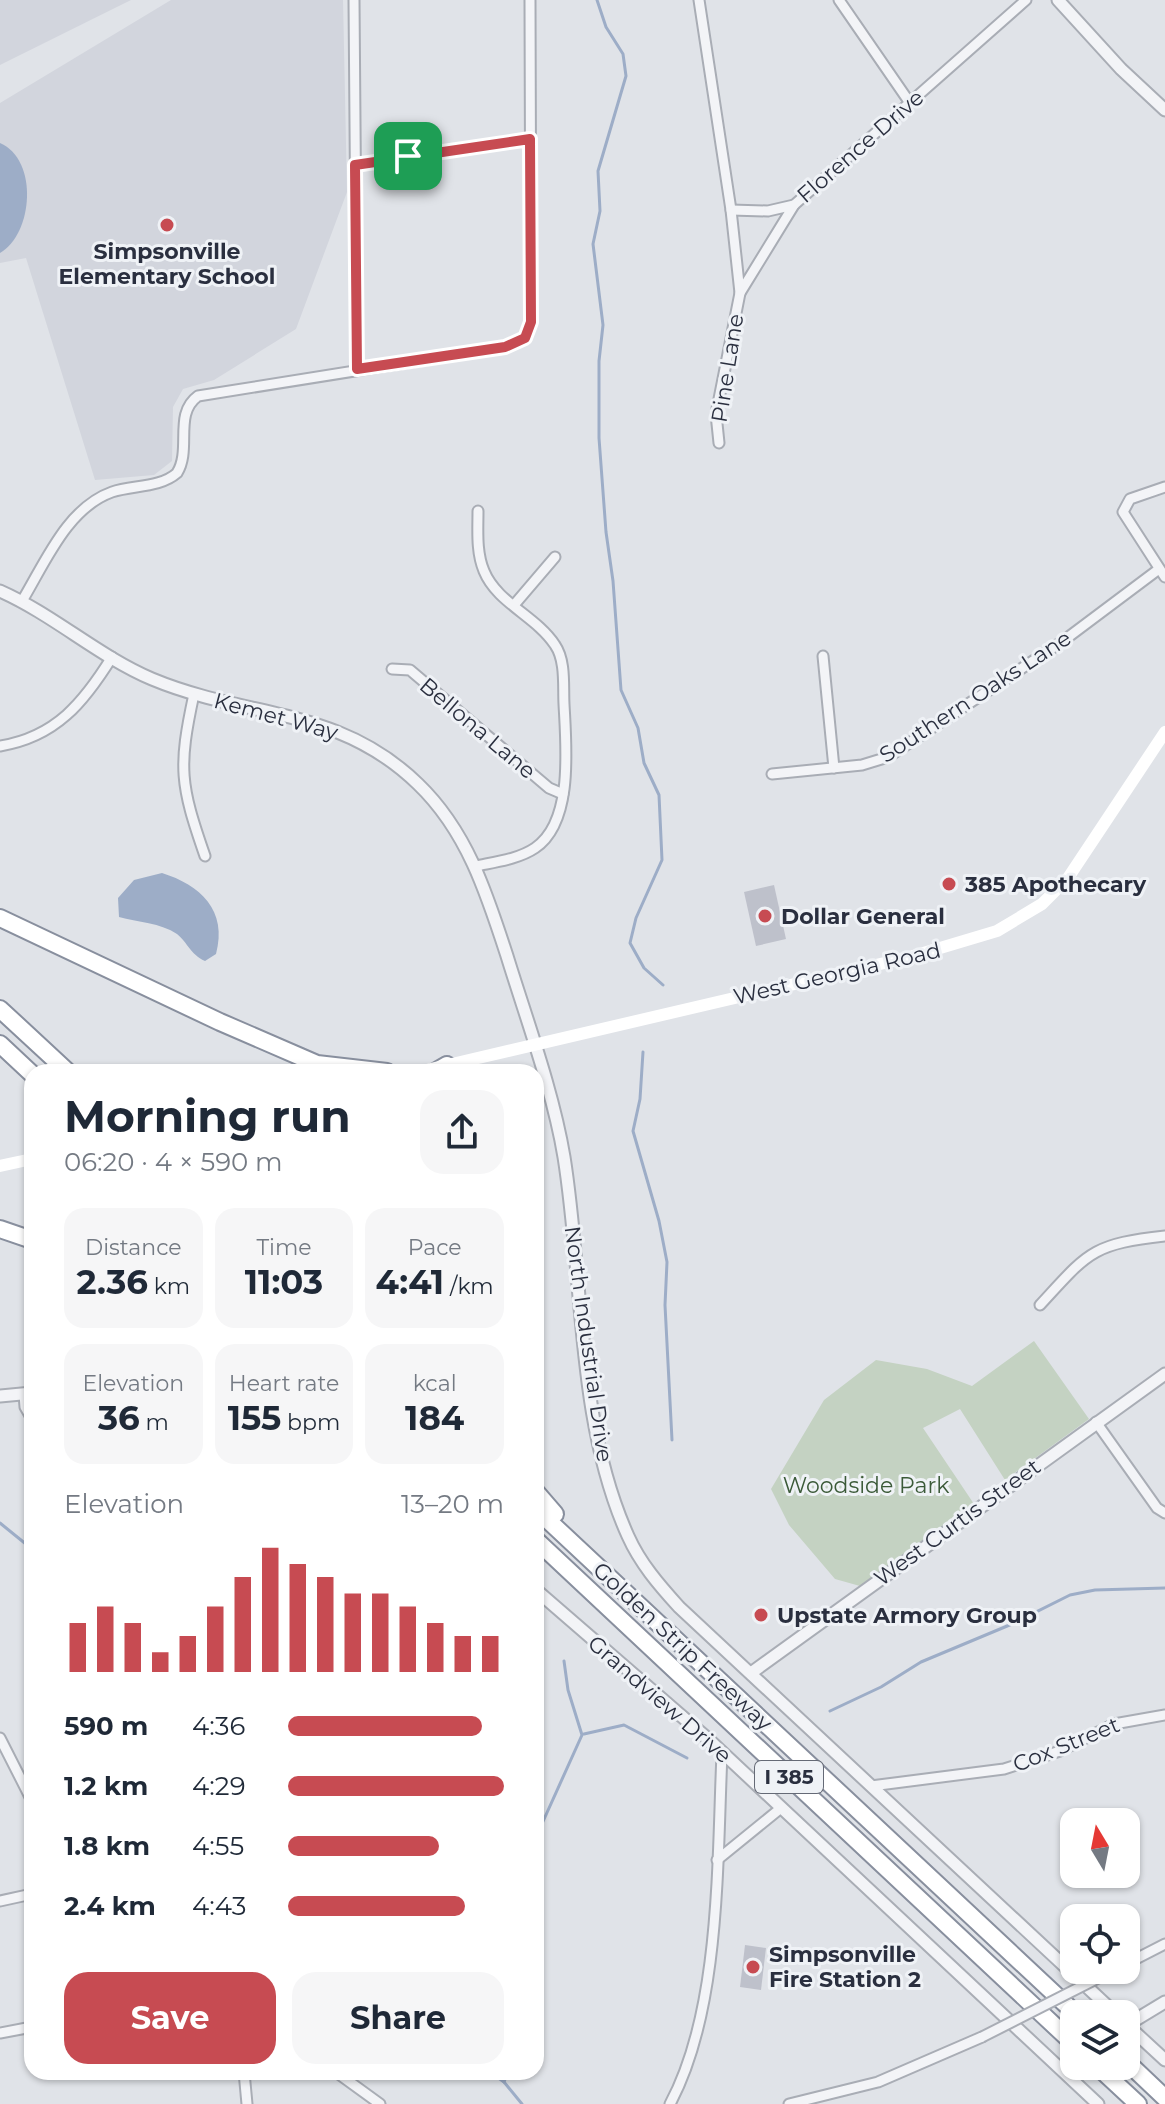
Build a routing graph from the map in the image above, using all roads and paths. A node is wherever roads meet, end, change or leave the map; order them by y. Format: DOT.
graph roads {
  1 [pos="354,0"];
  2 [pos="530,0"];
  3 [pos="699,0"];
  4 [pos="839,0"];
  5 [pos="1026,0"];
  6 [pos="1058,0"];
  7 [pos="910,103"];
  8 [pos="1165,110"];
  9 [pos="530,139"];
  10 [pos="355,165"];
  11 [pos="794,205"];
  12 [pos="731,210"];
  13 [pos="740,293"];
  14 [pos="357,369"];
  15 [pos="719,443"];
  16 [pos="1165,487"];
  17 [pos="478,511"];
  18 [pos="555,557"];
  19 [pos="1162,573"];
  20 [pos="0,591"];
  21 [pos="22,601"];
  22 [pos="514,605"];
  23 [pos="823,656"];
  24 [pos="112,657"];
  25 [pos="392,669"];
  26 [pos="194,694"];
  27 [pos="1165,732"];
  28 [pos="0,746"];
  29 [pos="834,768"];
  30 [pos="772,774"];
  31 [pos="563,794"];
  32 [pos="205,856"];
  33 [pos="476,866"];
  34 [pos="0,918"];
  35 [pos="0,1009"];
  36 [pos="0,1044"];
  37 [pos="535,1044"];
  38 [pos="0,1054"];
  39 [pos="59,1064"];
  40 [pos="317,1064"];
  41 [pos="457,1064"];
  42 [pos="540,1064"];
  43 [pos="24,1066"];
  44 [pos="24,1069"];
  45 [pos="544,1078"];
  46 [pos="24,1161"];
  47 [pos="0,1166"];
  48 [pos="0,1229"];
  49 [pos="1165,1236"];
  50 [pos="24,1237"];
  51 [pos="1040,1305"];
  52 [pos="1165,1374"];
  53 [pos="24,1394"];
  54 [pos="0,1396"];
  55 [pos="1096,1422"];
  56 [pos="544,1501"];
  57 [pos="1165,1513"];
  58 [pos="544,1516"];
  59 [pos="544,1547"];
  60 [pos="544,1556"];
  61 [pos="608,1576"];
  62 [pos="544,1597"];
  63 [pos="597,1597"];
  64 [pos="751,1673"];
  65 [pos="1165,1715"];
  66 [pos="0,1738"];
  67 [pos="722,1754"];
  68 [pos="24,1785"];
  69 [pos="871,1786"];
  70 [pos="781,1808"];
  71 [pos="717,1860"];
  72 [pos="24,1896"];
  73 [pos="0,1901"];
  74 [pos="1165,1944"];
  75 [pos="1140,1957"];
  76 [pos="1085,1984"];
  77 [pos="1061,2000"];
  78 [pos="1101,2000"];
  79 [pos="1165,2002"];
  80 [pos="1140,2016"];
  81 [pos="24,2028"];
  82 [pos="1060,2031"];
  83 [pos="0,2033"];
  84 [pos="1140,2036"];
  85 [pos="1165,2060"];
  86 [pos="1140,2074"];
  87 [pos="245,2080"];
  88 [pos="347,2080"];
  89 [pos="1112,2080"];
  90 [pos="1165,2098"];
  91 [pos="247,2104"];
  92 [pos="380,2104"];
  93 [pos="670,2104"];
  94 [pos="789,2104"];
  95 [pos="1098,2104"];
  96 [pos="1138,2104"];
  1 -- 10 [label="street"];
  2 -- 9 [label="street"];
  3 -- 12 [label="street"];
  4 -- 7 [label="street"];
  5 -- 7 [label="street, Florence Drive"];
  6 -- 8 [label="street"];
  7 -- 11 [label="street, Florence Drive"];
  9 -- 10 [label="street"];
  9 -- 14 [label="street"];
  10 -- 14 [label="street"];
  11 -- 12 [label="street, Florence Drive"];
  11 -- 13 [label="street, Pine Lane"];
  12 -- 13 [label="street, Pine Lane"];
  13 -- 15 [label="street, Pine Lane"];
  14 -- 21 [label="street"];
  16 -- 19 [label="street"];
  17 -- 22 [label="street"];
  18 -- 22 [label="street"];
  19 -- 29 [label="street, Southern Oaks Lane"];
  20 -- 21 [label="street, Kemet Way"];
  21 -- 24 [label="street, Kemet Way"];
  22 -- 31 [label="street"];
  23 -- 29 [label="street"];
  24 -- 26 [label="street, Kemet Way"];
  24 -- 28 [label="street"];
  25 -- 31 [label="street, Bellona Lane"];
  26 -- 32 [label="street"];
  26 -- 33 [label="street, Kemet Way"];
  27 -- 37 [label="main road, West Georgia Road"];
  29 -- 30 [label="street, Southern Oaks Lane"];
  31 -- 33 [label="street"];
  33 -- 37 [label="street, Kemet Way"];
  34 -- 40 [label="highway"];
  35 -- 39 [label="highway"];
  36 -- 43 [label="highway"];
  37 -- 41 [label="main road, West Georgia Road"];
  37 -- 42 [label="street, North Industrial Drive"];
  38 -- 44 [label="highway"];
  45 -- 64 [label="street, North Industrial Drive"];
  46 -- 47 [label="main road"];
  48 -- 50 [label="highway"];
  49 -- 51 [label="street"];
  52 -- 55 [label="street, West Curtis Street"];
  53 -- 54 [label="street"];
  55 -- 57 [label="street"];
  55 -- 64 [label="street, West Curtis Street"];
  56 -- 61 [label="highway"];
  58 -- 61 [label="highway, Golden Strip Freeway / I 385"];
  59 -- 63 [label="highway, Golden Strip Freeway / I 385"];
  60 -- 63 [label="highway"];
  61 -- 77 [label="highway, Golden Strip Freeway / I 385"];
  62 -- 67 [label="street, Grandview Drive"];
  63 -- 82 [label="highway, Golden Strip Freeway / I 385"];
  64 -- 69 [label="street, North Industrial Drive"];
  65 -- 69 [label="street, Cox Street"];
  66 -- 68 [label="street"];
  67 -- 70 [label="street, Grandview Drive"];
  67 -- 71 [label="street"];
  69 -- 78 [label="street, North Industrial Drive"];
  70 -- 71 [label="street"];
  70 -- 95 [label="street, Grandview Drive"];
  71 -- 93 [label="street"];
  72 -- 73 [label="street"];
  74 -- 75 [label="street"];
  76 -- 94 [label="street, bridge"];
  79 -- 80 [label="street"];
  81 -- 83 [label="street"];
  84 -- 85 [label="street"];
  86 -- 90 [label="highway"];
  87 -- 91 [label="street"];
  88 -- 92 [label="street"];
  89 -- 96 [label="highway"];
}
